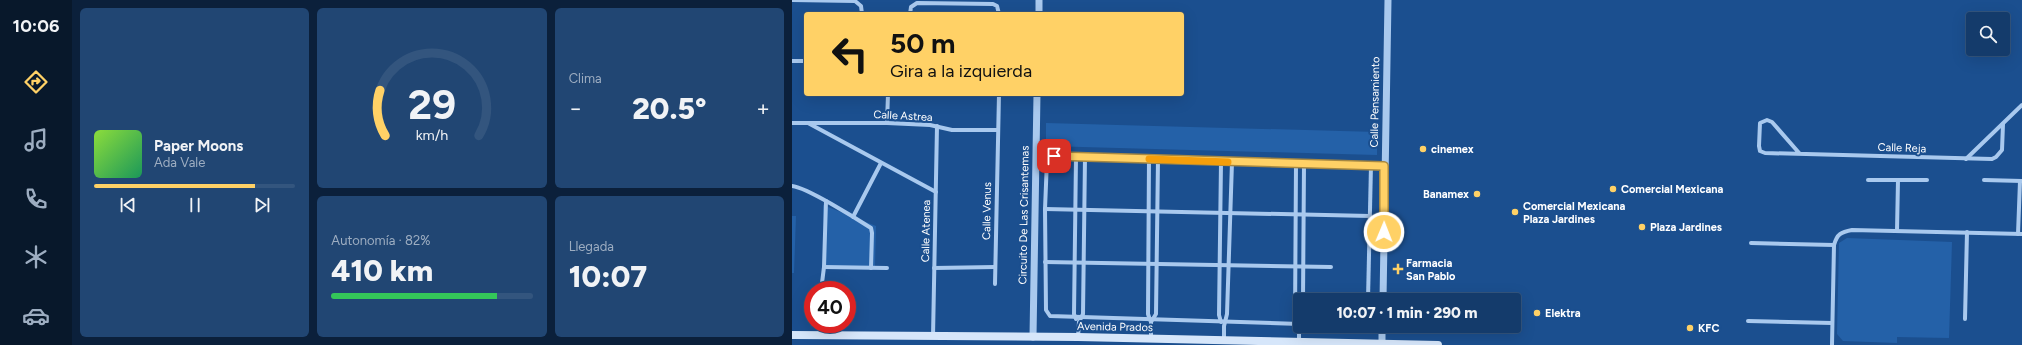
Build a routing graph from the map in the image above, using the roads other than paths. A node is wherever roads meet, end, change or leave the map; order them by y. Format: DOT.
graph roads {
  1 [pos="792,0"];
  2 [pos="1039,0"];
  3 [pos="1388,0"];
  4 [pos="862,12"];
  5 [pos="910,12"];
  6 [pos="998,12"];
  7 [pos="1039,12"];
  8 [pos="792,61"];
  9 [pos="804,61"];
  10 [pos="888,96"];
  11 [pos="998,96"];
  12 [pos="1037,96"];
  13 [pos="2022,105"];
  14 [pos="792,122"];
  15 [pos="807,122"];
  16 [pos="887,123"];
  17 [pos="2003,124"];
  18 [pos="937,126"];
  19 [pos="998,130"];
  20 [pos="1800,154"];
  21 [pos="1076,156"];
  22 [pos="1085,157"];
  23 [pos="1149,159"];
  24 [pos="1158,159"];
  25 [pos="1966,159"];
  26 [pos="1221,162"];
  27 [pos="1232,162"];
  28 [pos="881,163"];
  29 [pos="1296,164"];
  30 [pos="1304,164"];
  31 [pos="1371,166"];
  32 [pos="1384,166"];
  33 [pos="1868,180"];
  34 [pos="1898,180"];
  35 [pos="1926,180"];
  36 [pos="1984,180"];
  37 [pos="2021,181"];
  38 [pos="792,186"];
  39 [pos="936,192"];
  40 [pos="826,201"];
  41 [pos="1045,208"];
  42 [pos="1075,209"];
  43 [pos="1085,209"];
  44 [pos="1149,211"];
  45 [pos="1158,211"];
  46 [pos="1221,212"];
  47 [pos="1231,212"];
  48 [pos="1296,214"];
  49 [pos="1304,214"];
  50 [pos="1370,216"];
  51 [pos="853,217"];
  52 [pos="1897,231"];
  53 [pos="1968,232"];
  54 [pos="2020,234"];
  55 [pos="1751,243"];
  56 [pos="1834,245"];
  57 [pos="1045,262"];
  58 [pos="1075,262"];
  59 [pos="1084,262"];
  60 [pos="1148,263"];
  61 [pos="1157,263"];
  62 [pos="1219,265"];
  63 [pos="1229,265"];
  64 [pos="824,267"];
  65 [pos="995,267"];
  66 [pos="1295,267"];
  67 [pos="1304,267"];
  68 [pos="1331,267"];
  69 [pos="871,268"];
  70 [pos="887,268"];
  71 [pos="934,268"];
  72 [pos="822,281"];
  73 [pos="995,284"];
  74 [pos="1297,293"];
  75 [pos="1303,293"];
  76 [pos="1368,293"];
  77 [pos="1383,293"];
  78 [pos="1075,318"];
  79 [pos="1082,318"];
  80 [pos="1152,319"];
  81 [pos="1965,319"];
  82 [pos="1748,320"];
  83 [pos="1220,321"];
  84 [pos="1078,322"];
  85 [pos="1225,323"];
  86 [pos="1832,323"];
  87 [pos="1293,325"];
  88 [pos="1299,333"];
  89 [pos="1382,333"];
  90 [pos="792,335"];
  91 [pos="933,337"];
  92 [pos="1033,337"];
  93 [pos="1078,337"];
  94 [pos="1224,340"];
  95 [pos="1156,341"];
  96 [pos="1299,342"];
  97 [pos="1382,345"];
  98 [pos="1438,345"];
  99 [pos="1832,345"];
  1 -- 4 [label="street"];
  2 -- 7 [label="street"];
  3 -- 32 [label="street, Calle Pensamiento"];
  5 -- 6 [label="street"];
  8 -- 9 [label="street"];
  10 -- 16 [label="street"];
  11 -- 19 [label="street, Calle Venus"];
  12 -- 92 [label="street, Circuito De Las Crisantemas"];
  13 -- 17 [label="street"];
  14 -- 15 [label="street, Calle Astrea"];
  15 -- 16 [label="street, Calle Astrea"];
  15 -- 28 [label="street, Calle Astrea"];
  16 -- 18 [label="street, Calle Astrea"];
  17 -- 25 [label="street"];
  17 -- 25 [label="street, Calle Reja"];
  18 -- 19 [label="street, Calle Astrea"];
  18 -- 39 [label="street, Calle Atenea"];
  19 -- 65 [label="street, Calle Venus"];
  20 -- 20 [label="street, Calle Reja"];
  20 -- 25 [label="street, Calle Reja"];
  21 -- 22 [label="street"];
  21 -- 41 [label="street"];
  21 -- 42 [label="street"];
  22 -- 23 [label="street"];
  22 -- 43 [label="street"];
  23 -- 24 [label="street"];
  23 -- 44 [label="street"];
  24 -- 26 [label="street"];
  24 -- 45 [label="street"];
  26 -- 27 [label="street"];
  26 -- 46 [label="street"];
  27 -- 29 [label="street"];
  27 -- 47 [label="street"];
  28 -- 39 [label="street, Calle Astrea"];
  28 -- 51 [label="street"];
  29 -- 30 [label="street"];
  29 -- 48 [label="street"];
  30 -- 31 [label="street"];
  30 -- 49 [label="street"];
  31 -- 32 [label="street"];
  31 -- 50 [label="street"];
  32 -- 77 [label="street, Calle Pensamiento"];
  33 -- 34 [label="street"];
  34 -- 35 [label="street"];
  34 -- 52 [label="street"];
  36 -- 37 [label="street"];
  37 -- 54 [label="street"];
  38 -- 40 [label="street"];
  39 -- 71 [label="street, Calle Atenea"];
  40 -- 51 [label="street"];
  40 -- 64 [label="street"];
  41 -- 42 [label="street"];
  41 -- 57 [label="street"];
  42 -- 43 [label="street"];
  42 -- 58 [label="street"];
  43 -- 44 [label="street"];
  43 -- 59 [label="street"];
  44 -- 45 [label="street"];
  44 -- 60 [label="street"];
  45 -- 46 [label="street"];
  45 -- 61 [label="street"];
  46 -- 47 [label="street"];
  46 -- 62 [label="street"];
  47 -- 48 [label="street"];
  47 -- 63 [label="street"];
  48 -- 49 [label="street"];
  48 -- 66 [label="street"];
  49 -- 50 [label="street"];
  49 -- 67 [label="street"];
  50 -- 76 [label="street"];
  51 -- 69 [label="street"];
  52 -- 53 [label="street"];
  52 -- 56 [label="street"];
  53 -- 54 [label="street"];
  53 -- 81 [label="street"];
  55 -- 56 [label="street"];
  56 -- 86 [label="street"];
  57 -- 58 [label="street"];
  57 -- 78 [label="street"];
  58 -- 59 [label="street"];
  58 -- 78 [label="street"];
  59 -- 60 [label="street"];
  59 -- 79 [label="street"];
  60 -- 61 [label="street"];
  60 -- 80 [label="street"];
  61 -- 62 [label="street"];
  61 -- 80 [label="street"];
  62 -- 63 [label="street"];
  62 -- 83 [label="street"];
  63 -- 66 [label="street"];
  63 -- 85 [label="street"];
  64 -- 69 [label="street"];
  64 -- 72 [label="street"];
  65 -- 71 [label="street"];
  65 -- 73 [label="street, Calle Venus"];
  66 -- 67 [label="street"];
  66 -- 74 [label="street"];
  67 -- 68 [label="street"];
  67 -- 75 [label="street"];
  69 -- 70 [label="street"];
  71 -- 91 [label="street, Calle Atenea"];
  78 -- 79 [label="street"];
  78 -- 84 [label="street"];
  79 -- 80 [label="street"];
  79 -- 84 [label="street"];
  80 -- 83 [label="street"];
  80 -- 95 [label="street"];
  82 -- 86 [label="street"];
  83 -- 85 [label="street"];
  84 -- 93 [label="street"];
  85 -- 87 [label="street"];
  85 -- 94 [label="street"];
  86 -- 99 [label="street"];
  88 -- 96 [label="street"];
  89 -- 97 [label="street"];
  90 -- 91 [label="main road, Avenida Prados"];
  91 -- 92 [label="main road, Avenida Prados"];
  92 -- 93 [label="main road, Avenida Prados"];
  93 -- 95 [label="main road, Avenida Prados"];
  94 -- 95 [label="main road, Avenida Prados"];
  94 -- 96 [label="main road, Avenida Prados"];
  96 -- 97 [label="main road, Avenida Prados"];
  97 -- 98 [label="main road, Avenida Prados"];
}
